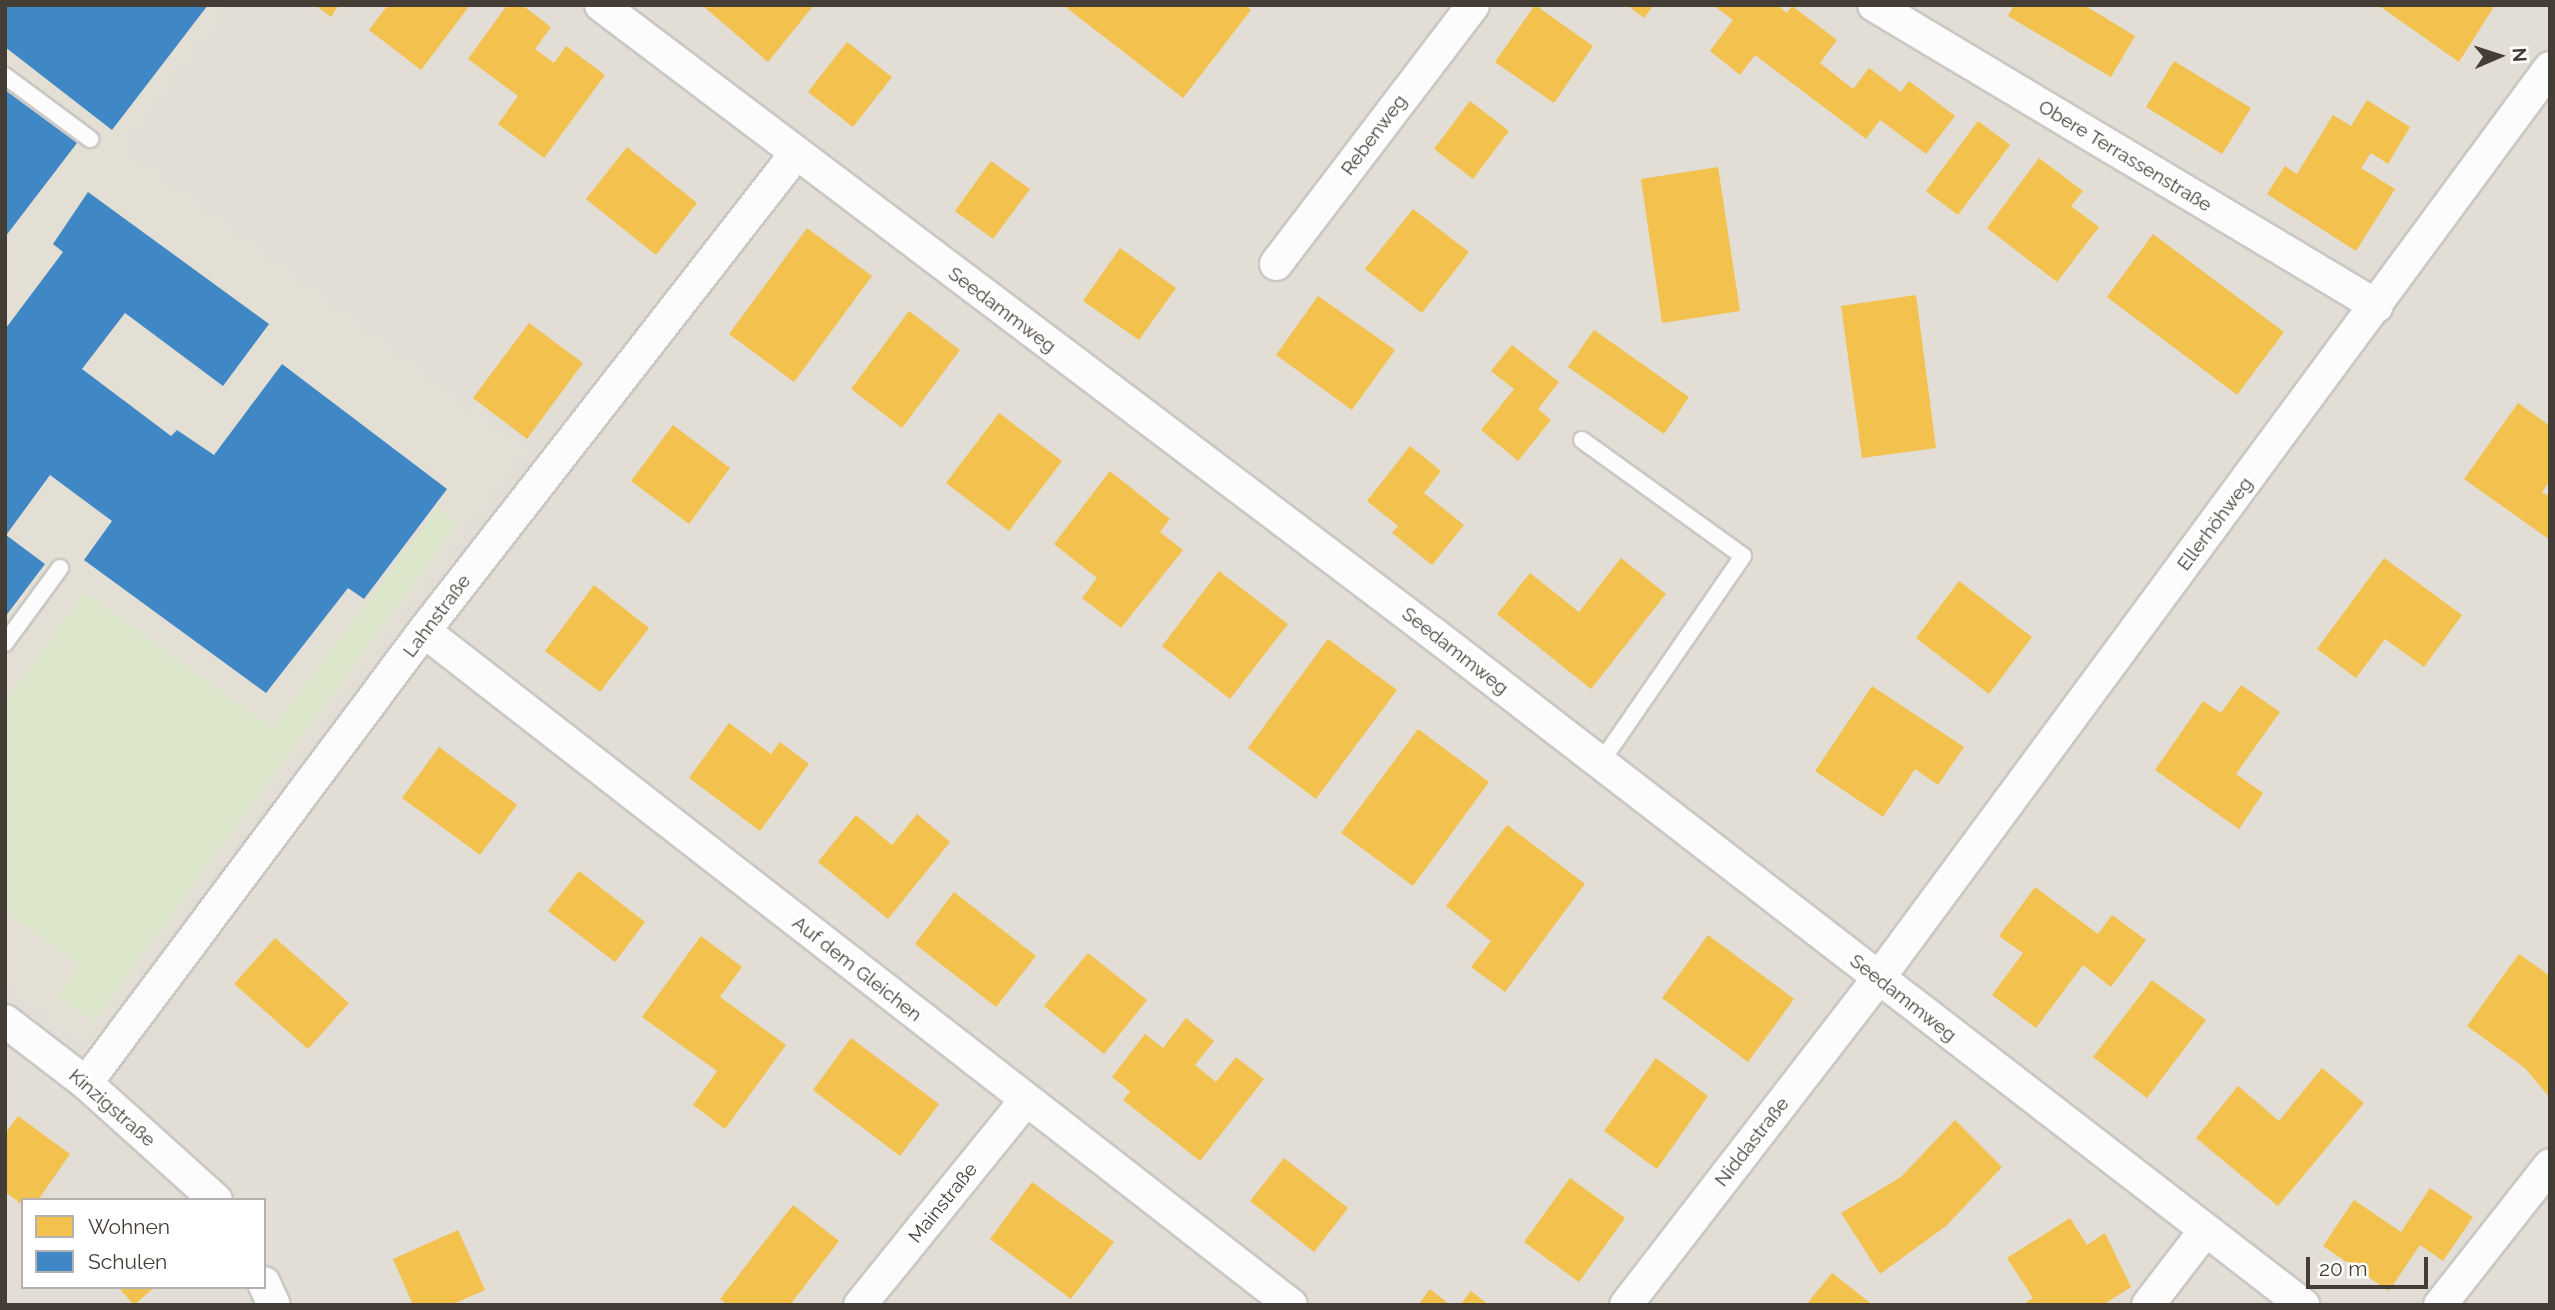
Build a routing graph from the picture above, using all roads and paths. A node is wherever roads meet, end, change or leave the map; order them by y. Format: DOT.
graph roads {
  1 [pos="601,5"];
  2 [pos="1473,5"];
  3 [pos="1874,5"];
  4 [pos="2550,68"];
  5 [pos="5,76"];
  6 [pos="90,139"];
  7 [pos="795,155"];
  8 [pos="1276,264"];
  9 [pos="2377,306"];
  10 [pos="1582,440"];
  11 [pos="60,568"];
  12 [pos="424,631"];
  13 [pos="5,643"];
  14 [pos="1600,763"];
  15 [pos="1878,979"];
  16 [pos="5,1021"];
  17 [pos="86,1083"];
  18 [pos="1026,1100"];
  19 [pos="2550,1165"];
  20 [pos="214,1198"];
  21 [pos="2204,1232"];
  22 [pos="266,1287"];
  23 [pos="274,1305"];
  24 [pos="860,1305"];
  25 [pos="1291,1305"];
  26 [pos="1626,1305"];
  27 [pos="2148,1305"];
  28 [pos="2303,1305"];
  29 [pos="2440,1305"];
  1 -- 7 [label="street, Seedammweg"];
  2 -- 8 [label="street, Rebenweg"];
  3 -- 9 [label="street, Obere Terrassenstraße"];
  4 -- 9 [label="street, Ellerhöhweg"];
  5 -- 6 [label="lane"];
  7 -- 12 [label="street, Lahnstraße"];
  7 -- 14 [label="street, Seedammweg"];
  9 -- 15 [label="street, Ellerhöhweg"];
  10 -- 14 [label="lane"];
  11 -- 13 [label="lane"];
  12 -- 17 [label="street, Lahnstraße"];
  12 -- 18 [label="street, Auf dem Gleichen"];
  14 -- 15 [label="street, Seedammweg"];
  15 -- 21 [label="street, Seedammweg"];
  15 -- 26 [label="street, Niddastraße"];
  16 -- 17 [label="street, Kinzigstraße"];
  17 -- 20 [label="street, Kinzigstraße"];
  18 -- 24 [label="street, Mainstraße"];
  18 -- 25 [label="street, Auf dem Gleichen"];
  19 -- 29 [label="street"];
  21 -- 27 [label="street"];
  21 -- 28 [label="street, Seedammweg"];
  22 -- 23 [label="street"];
}
